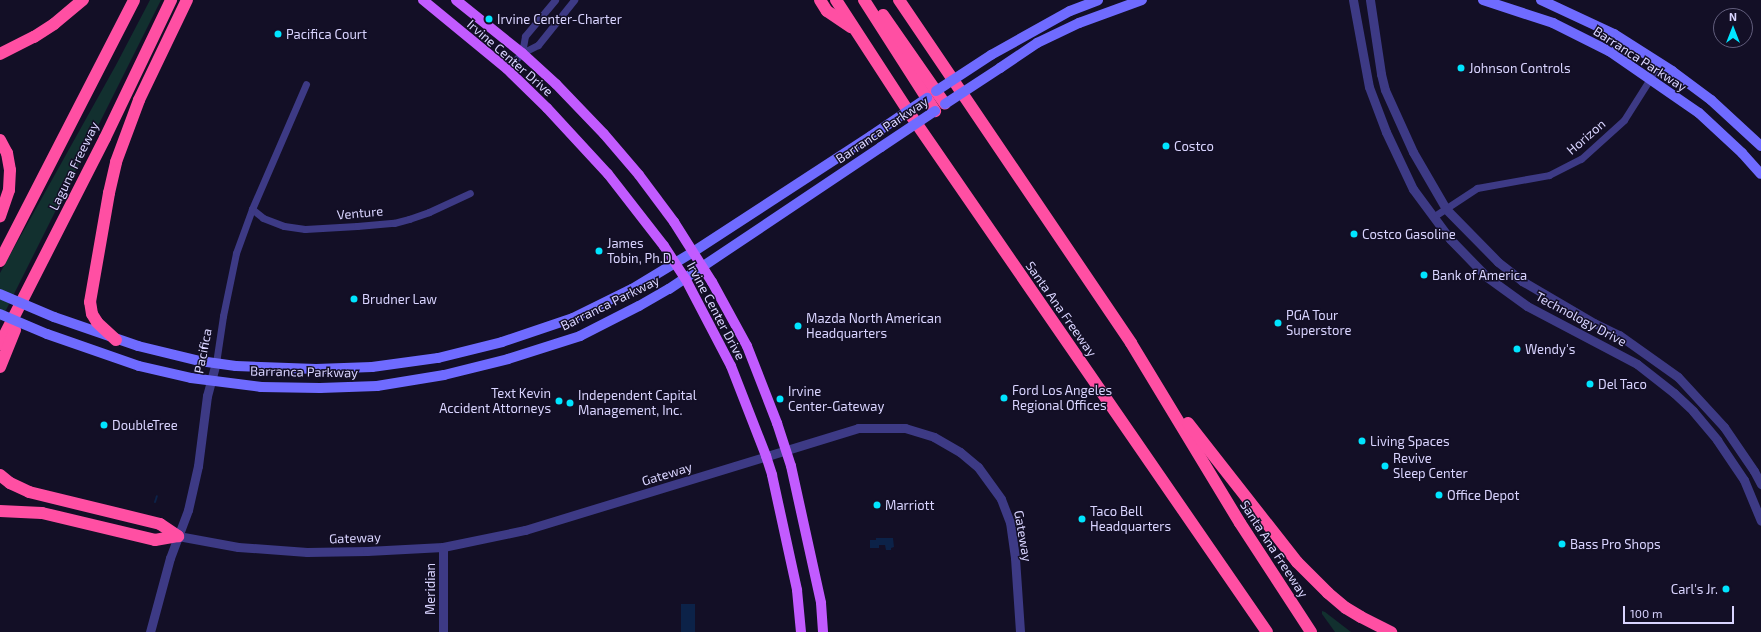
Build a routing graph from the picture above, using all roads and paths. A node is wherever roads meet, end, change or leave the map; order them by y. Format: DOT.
graph roads {
  1 [pos="83,0"];
  2 [pos="134,0"];
  3 [pos="171,0"];
  4 [pos="186,0"];
  5 [pos="422,0"];
  6 [pos="456,0"];
  7 [pos="555,0"];
  8 [pos="574,0"];
  9 [pos="820,0"];
  10 [pos="836,0"];
  11 [pos="864,0"];
  12 [pos="873,0"];
  13 [pos="899,0"];
  14 [pos="1098,0"];
  15 [pos="1142,0"];
  16 [pos="1353,0"];
  17 [pos="1370,0"];
  18 [pos="1483,0"];
  19 [pos="1541,0"];
  20 [pos="856,29"];
  21 [pos="522,53"];
  22 [pos="0,54"];
  23 [pos="1660,63"];
  24 [pos="508,69"];
  25 [pos="1650,78"];
  26 [pos="306,84"];
  27 [pos="931,95"];
  28 [pos="940,108"];
  29 [pos="0,140"];
  30 [pos="1761,146"];
  31 [pos="1761,174"];
  32 [pos="470,193"];
  33 [pos="252,209"];
  34 [pos="1446,209"];
  35 [pos="0,216"];
  36 [pos="1433,217"];
  37 [pos="694,252"];
  38 [pos="0,261"];
  39 [pos="43,261"];
  40 [pos="675,263"];
  41 [pos="702,267"];
  42 [pos="685,278"];
  43 [pos="0,294"];
  44 [pos="0,314"];
  45 [pos="116,340"];
  46 [pos="1131,343"];
  47 [pos="0,344"];
  48 [pos="216,363"];
  49 [pos="0,367"];
  50 [pos="211,381"];
  51 [pos="786,450"];
  52 [pos="766,456"];
  53 [pos="0,475"];
  54 [pos="1761,484"];
  55 [pos="0,511"];
  56 [pos="1238,520"];
  57 [pos="1761,521"];
  58 [pos="178,536"];
  59 [pos="443,547"];
  60 [pos="150,632"];
  61 [pos="444,632"];
  62 [pos="801,632"];
  63 [pos="823,632"];
  64 [pos="1020,632"];
  65 [pos="1267,632"];
  66 [pos="1311,632"];
  67 [pos="1319,632"];
  68 [pos="1391,632"];
  1 -- 22 [label="highway"];
  2 -- 38 [label="highway, Laguna Freeway"];
  3 -- 39 [label="highway, Laguna Freeway"];
  4 -- 45 [label="highway"];
  5 -- 24 [label="main road, Irvine Center Drive"];
  6 -- 21 [label="main road, Irvine Center Drive"];
  7 -- 21 [label="street"];
  8 -- 21 [label="street"];
  9 -- 20 [label="highway"];
  10 -- 20 [label="highway, Santa Ana Freeway"];
  11 -- 27 [label="highway"];
  12 -- 27 [label="highway"];
  13 -- 46 [label="highway, Santa Ana Freeway"];
  14 -- 27 [label="main road, Barranca Parkway, bridge"];
  15 -- 28 [label="main road, Barranca Parkway, bridge"];
  16 -- 36 [label="street, Technology Drive"];
  17 -- 34 [label="street, Technology Drive"];
  18 -- 25 [label="main road, Barranca Parkway"];
  19 -- 23 [label="main road, Barranca Parkway"];
  20 -- 65 [label="highway, Santa Ana Freeway"];
  21 -- 24 [label="street"];
  21 -- 37 [label="main road, Irvine Center Drive"];
  23 -- 25 [label="street, Horizon"];
  23 -- 30 [label="main road, Barranca Parkway"];
  24 -- 40 [label="main road, Irvine Center Drive"];
  25 -- 31 [label="main road, Barranca Parkway"];
  25 -- 34 [label="street, Horizon"];
  26 -- 33 [label="street, Pacifica"];
  27 -- 28 [label="highway"];
  27 -- 37 [label="main road, Barranca Parkway, bridge"];
  28 -- 41 [label="main road, Barranca Parkway, bridge"];
  29 -- 35 [label="highway"];
  32 -- 33 [label="street, Venture"];
  33 -- 48 [label="street, Pacifica"];
  34 -- 36 [label="street, Horizon"];
  34 -- 54 [label="street, Technology Drive"];
  36 -- 57 [label="street, Technology Drive"];
  37 -- 40 [label="main road, Barranca Parkway"];
  37 -- 41 [label="main road, Irvine Center Drive"];
  39 -- 47 [label="highway, Laguna Freeway"];
  39 -- 49 [label="highway"];
  40 -- 42 [label="main road, Irvine Center Drive"];
  40 -- 48 [label="main road, Barranca Parkway"];
  41 -- 42 [label="main road, Barranca Parkway"];
  41 -- 51 [label="main road, Irvine Center Drive"];
  42 -- 50 [label="main road, Barranca Parkway"];
  42 -- 52 [label="main road, Irvine Center Drive"];
  43 -- 45 [label="main road, Barranca Parkway, bridge"];
  44 -- 50 [label="main road, Barranca Parkway, bridge"];
  45 -- 48 [label="main road, Barranca Parkway"];
  46 -- 56 [label="highway, Santa Ana Freeway"];
  46 -- 68 [label="highway"];
  48 -- 50 [label="street, Pacifica"];
  50 -- 58 [label="street, Pacifica"];
  51 -- 52 [label="street, Gateway"];
  51 -- 63 [label="main road, Irvine Center Drive"];
  51 -- 64 [label="street, Gateway"];
  52 -- 59 [label="street, Gateway"];
  52 -- 62 [label="main road, Irvine Center Drive"];
  53 -- 58 [label="highway"];
  55 -- 58 [label="highway"];
  56 -- 66 [label="highway, Santa Ana Freeway"];
  56 -- 67 [label="highway"];
  58 -- 59 [label="street, Gateway"];
  58 -- 60 [label="street, Pacifica"];
  59 -- 61 [label="street, Meridian"];
}
